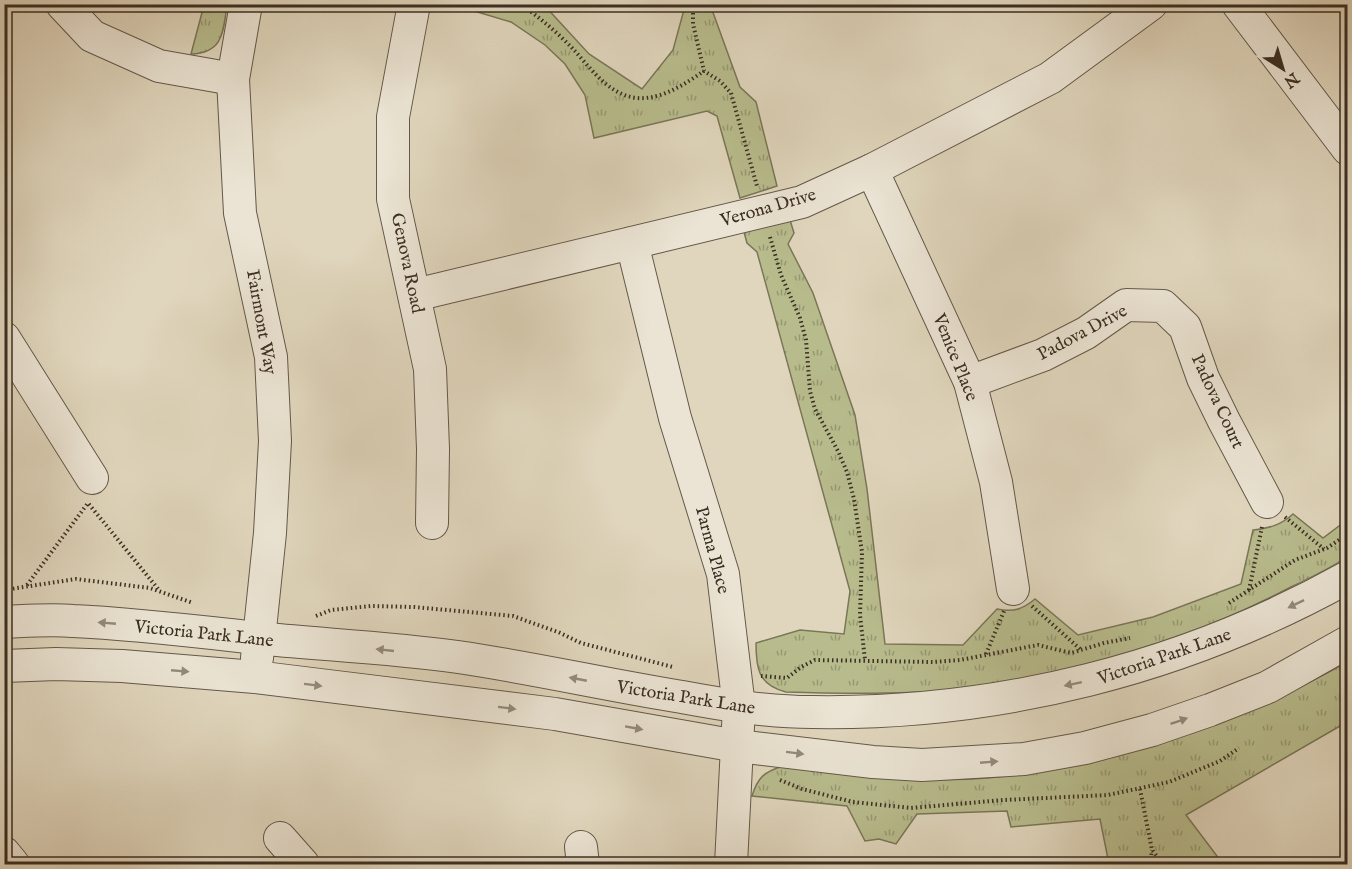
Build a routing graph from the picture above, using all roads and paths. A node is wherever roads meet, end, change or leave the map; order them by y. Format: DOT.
graph roads {
  1 [pos="62,4"];
  2 [pos="246,4"];
  3 [pos="414,4"];
  4 [pos="519,4"];
  5 [pos="693,4"];
  6 [pos="1151,4"];
  7 [pos="1238,4"];
  8 [pos="704,71"];
  9 [pos="233,79"];
  10 [pos="1347,149"];
  11 [pos="872,170"];
  12 [pos="763,211"];
  13 [pos="632,243"];
  14 [pos="415,295"];
  15 [pos="1163,306"];
  16 [pos="4,338"];
  17 [pos="970,382"];
  18 [pos="92,478"];
  19 [pos="1268,502"];
  20 [pos="432,523"];
  21 [pos="1347,534"];
  22 [pos="1324,549"];
  23 [pos="1347,577"];
  24 [pos="26,586"];
  25 [pos="1013,589"];
  26 [pos="4,590"];
  27 [pos="1250,590"];
  28 [pos="159,591"];
  29 [pos="195,603"];
  30 [pos="1224,606"];
  31 [pos="310,620"];
  32 [pos="4,622"];
  33 [pos="1137,637"];
  34 [pos="258,638"];
  35 [pos="1347,642"];
  36 [pos="1080,650"];
  37 [pos="986,655"];
  38 [pos="865,660"];
  39 [pos="4,666"];
  40 [pos="683,669"];
  41 [pos="735,675"];
  42 [pos="255,677"];
  43 [pos="739,707"];
  44 [pos="737,746"];
  45 [pos="1239,748"];
  46 [pos="280,838"];
  47 [pos="1152,850"];
  48 [pos="4,853"];
  49 [pos="13,864"];
  50 [pos="303,864"];
  51 [pos="731,864"];
  52 [pos="1150,864"];
  53 [pos="1162,864"];
  1 -- 9 [label="street"];
  2 -- 9 [label="street, Fairmont Way"];
  3 -- 14 [label="street, Genova Road"];
  4 -- 8 [label="path"];
  5 -- 8 [label="path"];
  6 -- 11 [label="street, Verona Drive"];
  7 -- 10 [label="street"];
  8 -- 12 [label="path"];
  9 -- 34 [label="street, Fairmont Way"];
  11 -- 12 [label="street, Verona Drive"];
  11 -- 17 [label="street, Venice Place"];
  12 -- 13 [label="street, Verona Drive"];
  12 -- 38 [label="path"];
  13 -- 14 [label="street, Verona Drive"];
  13 -- 41 [label="street, Parma Place"];
  14 -- 20 [label="street, Genova Road"];
  15 -- 17 [label="street, Padova Drive"];
  15 -- 19 [label="street, Padova Court"];
  16 -- 18 [label="street"];
  17 -- 25 [label="street, Venice Place"];
  19 -- 22 [label="path"];
  19 -- 27 [label="path"];
  21 -- 22 [label="path"];
  22 -- 27 [label="path"];
  23 -- 43 [label="street, Victoria Park Lane, one-way"];
  24 -- 26 [label="path"];
  24 -- 28 [label="path"];
  24 -- 28 [label="path"];
  25 -- 36 [label="path"];
  25 -- 37 [label="path"];
  27 -- 30 [label="path"];
  28 -- 29 [label="path"];
  31 -- 40 [label="path"];
  34 -- 32 [label="street, Victoria Park Lane, one-way"];
  33 -- 36 [label="path"];
  34 -- 42 [label="street, Fairmont Way"];
  43 -- 34 [label="street, Victoria Park Lane, one-way"];
  44 -- 35 [label="street, one-way"];
  36 -- 37 [label="path"];
  37 -- 38 [label="path"];
  38 -- 41 [label="path"];
  39 -- 42 [label="street, one-way"];
  41 -- 43 [label="street, Parma Place"];
  42 -- 44 [label="street, one-way"];
  43 -- 44 [label="street, Parma Place"];
  44 -- 51 [label="street, Parma Place"];
  45 -- 47 [label="path"];
  46 -- 50 [label="street"];
  47 -- 52 [label="path"];
  47 -- 53 [label="path"];
  48 -- 49 [label="street"];
}
